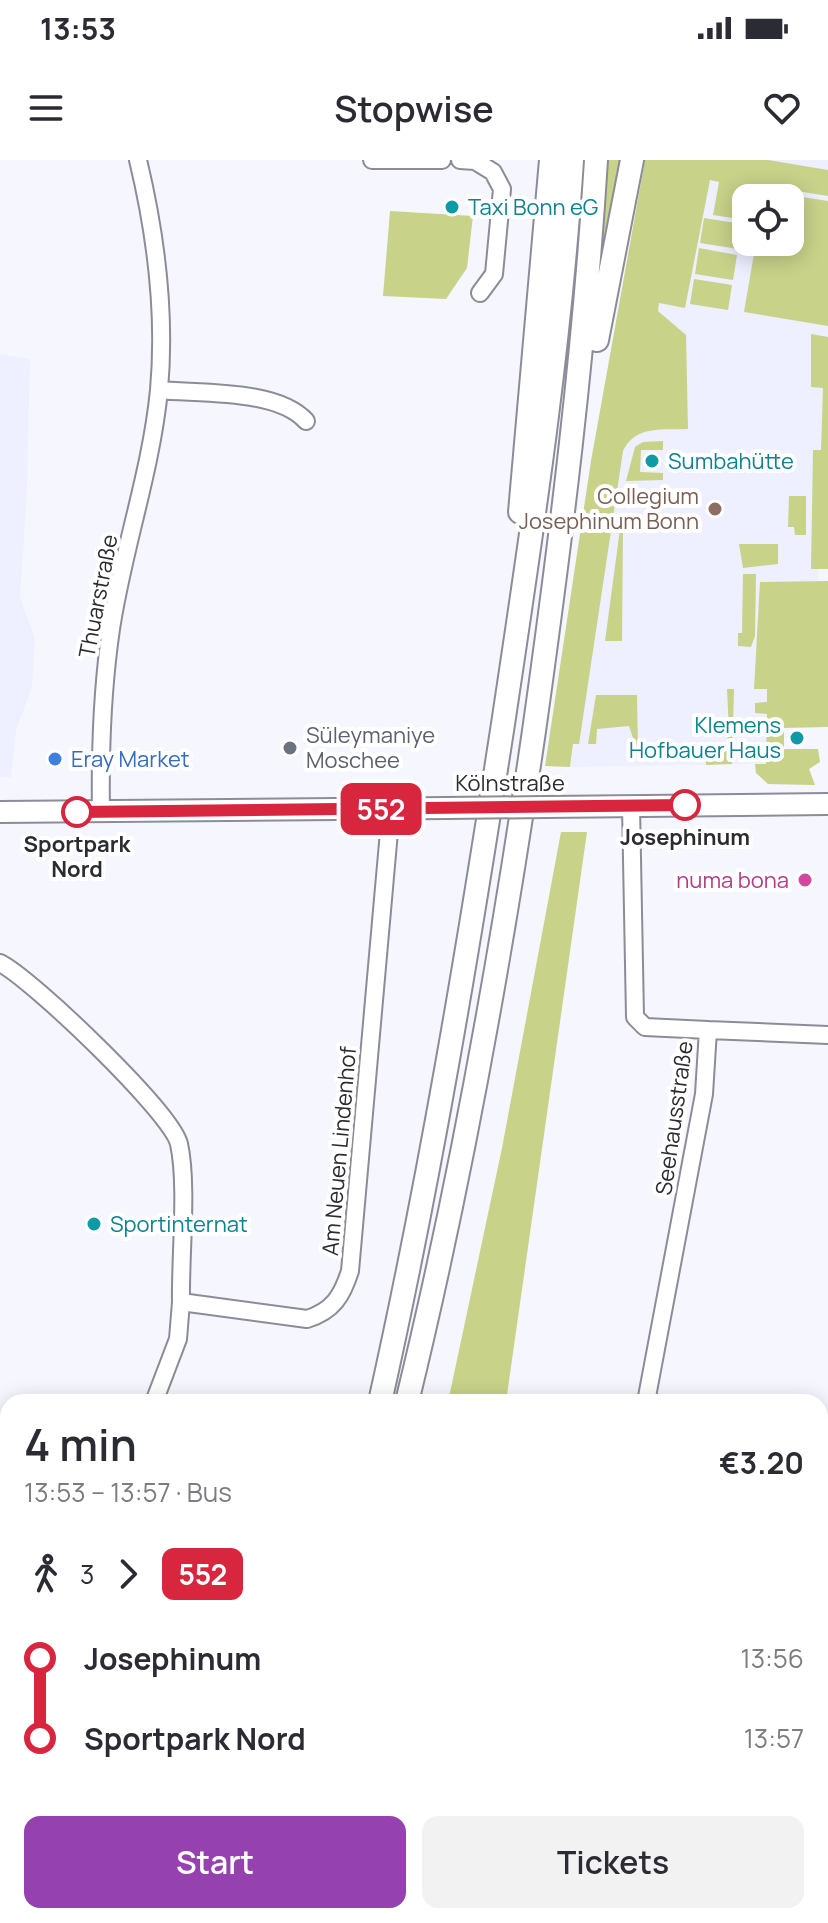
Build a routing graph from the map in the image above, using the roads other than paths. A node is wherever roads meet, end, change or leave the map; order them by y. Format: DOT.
graph roads {
  1 [pos="138,160"];
  2 [pos="372,160"];
  3 [pos="442,160"];
  4 [pos="460,160"];
  5 [pos="548,160"];
  6 [pos="572,160"];
  7 [pos="596,160"];
  8 [pos="632,160"];
  9 [pos="480,293"];
  10 [pos="159,390"];
  11 [pos="306,421"];
  12 [pos="572,455"];
  13 [pos="503,720"];
  14 [pos="828,804"];
  15 [pos="631,806"];
  16 [pos="391,809"];
  17 [pos="0,812"];
  18 [pos="101,812"];
  19 [pos="0,963"];
  20 [pos="708,1030"];
  21 [pos="828,1035"];
  22 [pos="181,1302"];
  23 [pos="157,1394"];
  24 [pos="382,1394"];
  25 [pos="409,1394"];
  26 [pos="648,1394"];
  1 -- 10 [label="street, Thuarstraße"];
  2 -- 3 [label="street"];
  4 -- 9 [label="street"];
  5 -- 13 [label="highway"];
  6 -- 13 [label="highway"];
  7 -- 12 [label="highway"];
  8 -- 12 [label="highway"];
  10 -- 11 [label="street"];
  10 -- 18 [label="street, Thuarstraße"];
  12 -- 25 [label="highway"];
  13 -- 24 [label="highway"];
  14 -- 15 [label="main road, Kölnstraße"];
  15 -- 16 [label="main road, Kölnstraße, bridge"];
  15 -- 20 [label="street, Seehausstraße"];
  16 -- 18 [label="main road, Kölnstraße"];
  16 -- 22 [label="street, Am Neuen Lindenhof"];
  17 -- 18 [label="main road, Kölnstraße"];
  19 -- 22 [label="street"];
  20 -- 21 [label="street"];
  20 -- 26 [label="street, Seehausstraße"];
  22 -- 23 [label="street"];
}
